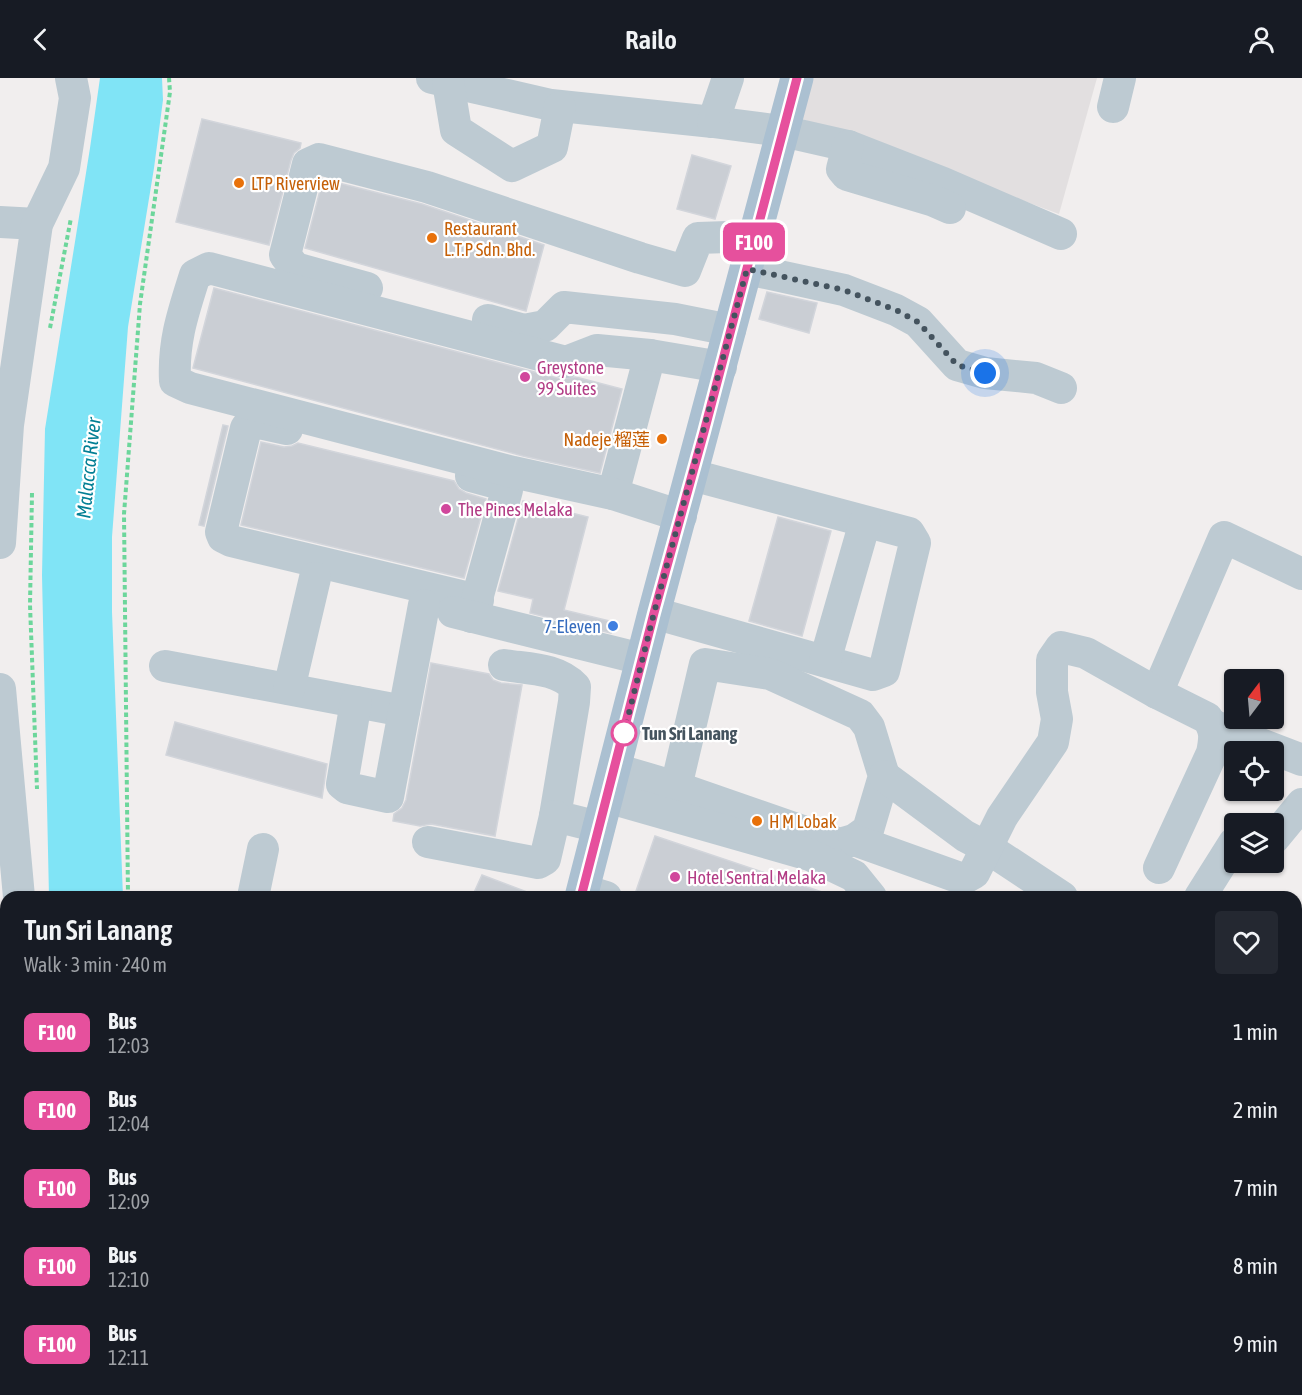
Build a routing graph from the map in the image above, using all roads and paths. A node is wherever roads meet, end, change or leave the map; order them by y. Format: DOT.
graph roads {
  1 [pos="70,78"];
  2 [pos="169,78"];
  3 [pos="728,78"];
  4 [pos="797,78"];
  5 [pos="440,80"];
  6 [pos="560,107"];
  7 [pos="713,122"];
  8 [pos="782,131"];
  9 [pos="848,146"];
  10 [pos="956,211"];
  11 [pos="71,216"];
  12 [pos="0,222"];
  13 [pos="37,224"];
  14 [pos="1061,234"];
  15 [pos="750,257"];
  16 [pos="685,271"];
  17 [pos="675,319"];
  18 [pos="730,330"];
  19 [pos="49,334"];
  20 [pos="650,355"];
  21 [pos="721,367"];
  22 [pos="1061,388"];
  23 [pos="4,425"];
  24 [pos="692,475"];
  25 [pos="32,490"];
  26 [pos="613,494"];
  27 [pos="681,516"];
  28 [pos="865,522"];
  29 [pos="0,543"];
  30 [pos="214,553"];
  31 [pos="1302,574"];
  32 [pos="315,578"];
  33 [pos="424,605"];
  34 [pos="475,609"];
  35 [pos="654,613"];
  36 [pos="642,659"];
  37 [pos="825,661"];
  38 [pos="504,665"];
  39 [pos="165,666"];
  40 [pos="0,689"];
  41 [pos="289,689"];
  42 [pos="1157,693"];
  43 [pos="357,702"];
  44 [pos="404,711"];
  45 [pos="1212,725"];
  46 [pos="1302,760"];
  47 [pos="884,776"];
  48 [pos="676,787"];
  49 [pos="38,796"];
  50 [pos="607,798"];
  51 [pos="1302,804"];
  52 [pos="555,816"];
  53 [pos="1284,826"];
  54 [pos="854,840"];
  55 [pos="428,842"];
  56 [pos="986,847"];
  57 [pos="263,849"];
  58 [pos="1224,859"];
  59 [pos="1159,868"];
  60 [pos="18,891"];
  61 [pos="128,891"];
  62 [pos="254,891"];
  63 [pos="591,891"];
  64 [pos="866,891"];
  65 [pos="1053,891"];
  66 [pos="1204,891"];
  1 -- 13 [label="street"];
  2 -- 61 [label="path"];
  3 -- 7 [label="street"];
  4 -- 8 [label="main road"];
  5 -- 6 [label="street"];
  5 -- 6 [label="street"];
  6 -- 7 [label="street"];
  7 -- 8 [label="street"];
  8 -- 9 [label="street"];
  8 -- 15 [label="main road"];
  9 -- 10 [label="street"];
  9 -- 14 [label="street"];
  11 -- 19 [label="path"];
  12 -- 13 [label="street"];
  13 -- 23 [label="street"];
  15 -- 16 [label="street"];
  15 -- 18 [label="main road"];
  15 -- 22 [label="street"];
  16 -- 17 [label="street"];
  16 -- 17 [label="street"];
  17 -- 18 [label="street"];
  18 -- 21 [label="main road"];
  20 -- 21 [label="street"];
  20 -- 26 [label="street"];
  20 -- 26 [label="street"];
  21 -- 24 [label="main road"];
  23 -- 29 [label="street"];
  24 -- 27 [label="main road"];
  24 -- 28 [label="street"];
  25 -- 49 [label="path"];
  26 -- 27 [label="street"];
  27 -- 35 [label="main road"];
  28 -- 37 [label="street"];
  28 -- 37 [label="street"];
  30 -- 32 [label="street"];
  31 -- 42 [label="street"];
  32 -- 33 [label="street"];
  32 -- 41 [label="street"];
  33 -- 34 [label="street"];
  33 -- 44 [label="street"];
  34 -- 34 [label="street"];
  34 -- 36 [label="street"];
  35 -- 36 [label="main road"];
  35 -- 37 [label="street"];
  36 -- 50 [label="main road"];
  38 -- 52 [label="street"];
  39 -- 41 [label="street"];
  40 -- 60 [label="street"];
  41 -- 43 [label="street"];
  42 -- 45 [label="street"];
  42 -- 56 [label="street"];
  43 -- 44 [label="street"];
  43 -- 44 [label="street"];
  45 -- 46 [label="street"];
  45 -- 59 [label="street"];
  47 -- 48 [label="street"];
  47 -- 54 [label="street"];
  47 -- 56 [label="street"];
  48 -- 50 [label="street"];
  48 -- 54 [label="street"];
  50 -- 52 [label="street"];
  50 -- 63 [label="main road"];
  50 -- 64 [label="street"];
  51 -- 53 [label="street"];
  52 -- 55 [label="street"];
  54 -- 56 [label="street"];
  56 -- 65 [label="street"];
  57 -- 62 [label="street"];
  58 -- 66 [label="street"];
}
